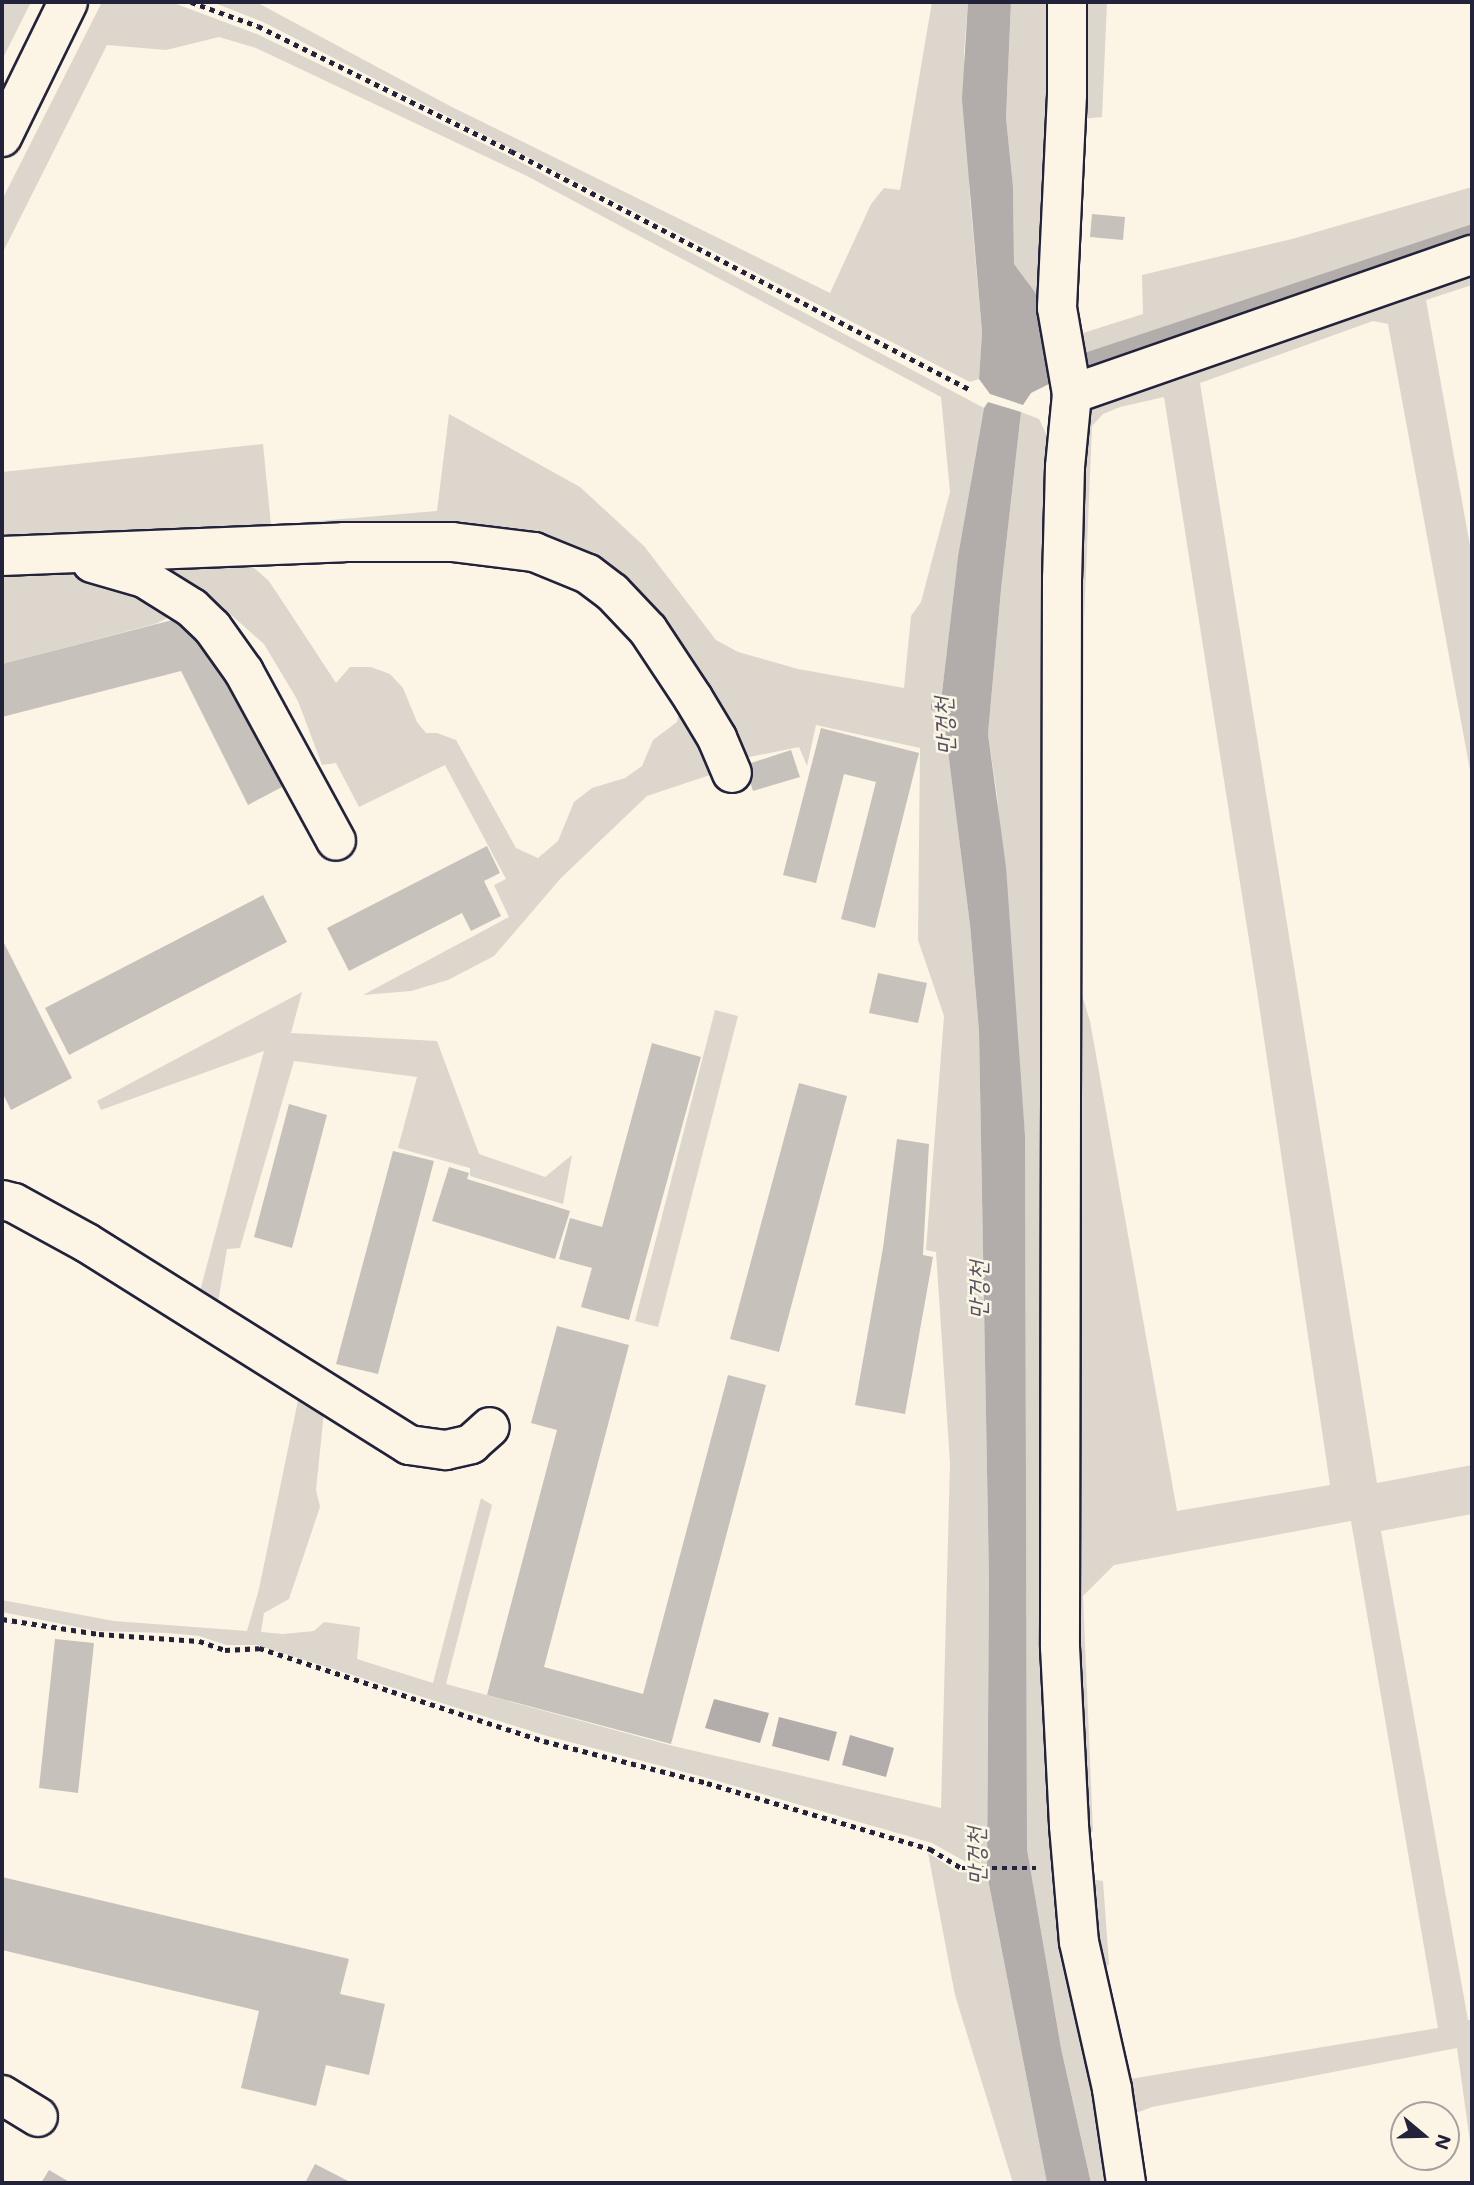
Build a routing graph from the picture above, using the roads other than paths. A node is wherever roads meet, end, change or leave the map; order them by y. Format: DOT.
graph roads {
  1 [pos="68,2"];
  2 [pos="1067,2"];
  3 [pos="2,137"];
  4 [pos="1472,255"];
  5 [pos="1072,394"];
  6 [pos="57,554"];
  7 [pos="2,556"];
  8 [pos="732,773"];
  9 [pos="336,841"];
  10 [pos="2,1200"];
  11 [pos="490,1427"];
  12 [pos="2,2095"];
  13 [pos="38,2117"];
  14 [pos="1126,2183"];
  1 -- 3 [label="street"];
  2 -- 5 [label="street"];
  4 -- 5 [label="street"];
  5 -- 14 [label="street"];
  6 -- 7 [label="street"];
  6 -- 8 [label="street"];
  6 -- 9 [label="street"];
  10 -- 11 [label="street"];
  12 -- 13 [label="street"];
}
